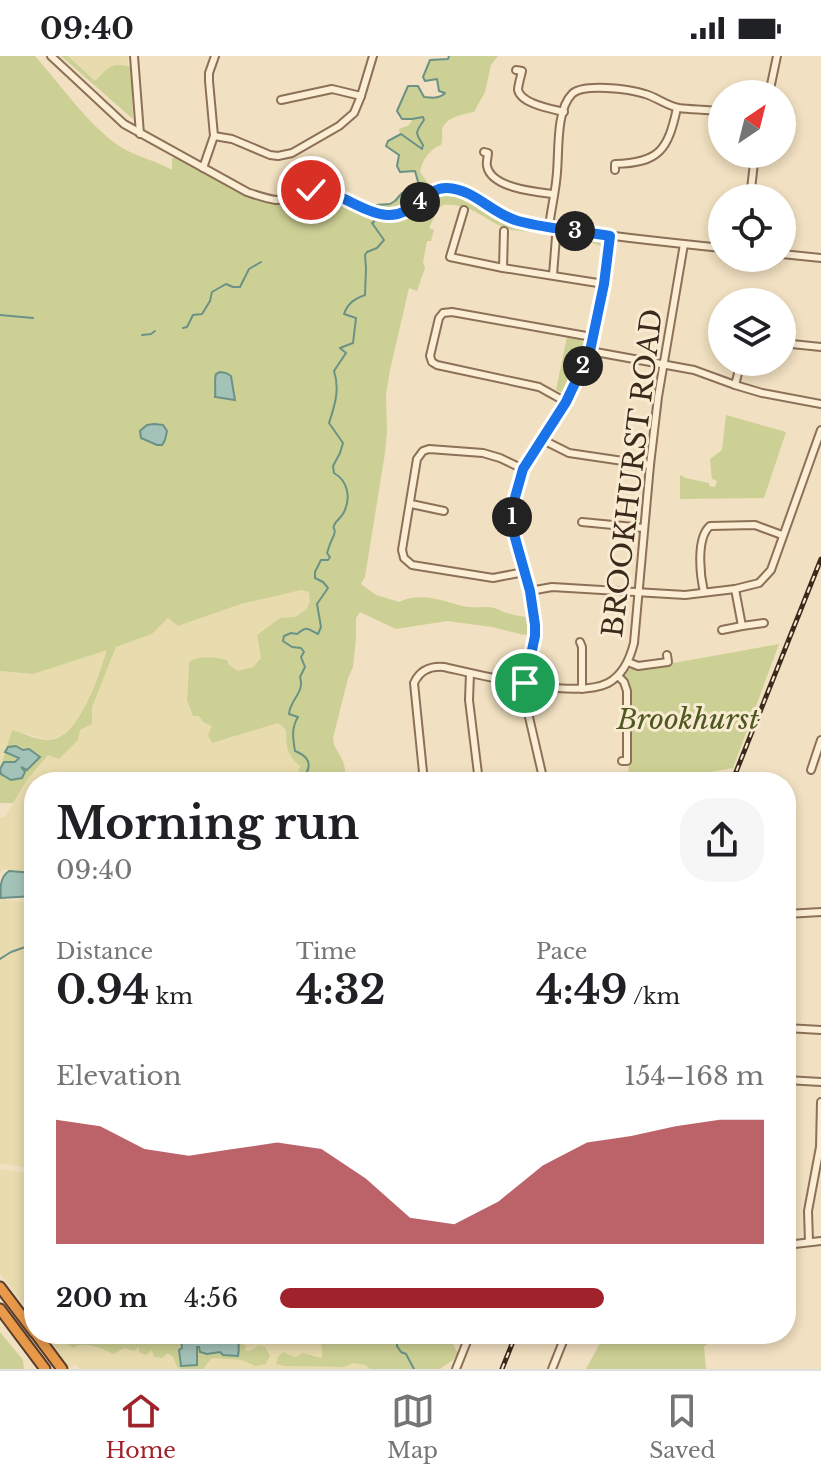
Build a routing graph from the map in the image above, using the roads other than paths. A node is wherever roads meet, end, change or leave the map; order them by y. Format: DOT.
graph roads {
  1 [pos="51,56"];
  2 [pos="134,56"];
  3 [pos="215,56"];
  4 [pos="373,56"];
  5 [pos="777,56"];
  6 [pos="522,71"];
  7 [pos="772,80"];
  8 [pos="361,96"];
  9 [pos="281,100"];
  10 [pos="677,108"];
  11 [pos="708,109"];
  12 [pos="564,112"];
  13 [pos="140,134"];
  14 [pos="214,136"];
  15 [pos="484,152"];
  16 [pos="615,164"];
  17 [pos="203,168"];
  18 [pos="553,194"];
  19 [pos="465,216"];
  20 [pos="549,227"];
  21 [pos="504,231"];
  22 [pos="610,236"];
  23 [pos="553,241"];
  24 [pos="684,244"];
  25 [pos="708,247"];
  26 [pos="796,255"];
  27 [pos="821,258"];
  28 [pos="503,268"];
  29 [pos="553,275"];
  30 [pos="604,284"];
  31 [pos="592,337"];
  32 [pos="796,344"];
  33 [pos="821,347"];
  34 [pos="590,351"];
  35 [pos="664,365"];
  36 [pos="737,376"];
  37 [pos="735,385"];
  38 [pos="566,402"];
  39 [pos="821,404"];
  40 [pos="821,430"];
  41 [pos="543,440"];
  42 [pos="650,465"];
  43 [pos="523,469"];
  44 [pos="411,504"];
  45 [pos="444,511"];
  46 [pos="582,522"];
  47 [pos="644,528"];
  48 [pos="782,535"];
  49 [pos="524,572"];
  50 [pos="735,589"];
  51 [pos="530,591"];
  52 [pos="639,592"];
  53 [pos="704,592"];
  54 [pos="764,623"];
  55 [pos="742,626"];
  56 [pos="722,630"];
  57 [pos="583,645"];
  58 [pos="667,655"];
  59 [pos="628,662"];
  60 [pos="470,673"];
  61 [pos="618,676"];
  62 [pos="525,683"];
  63 [pos="582,689"];
  64 [pos="821,740"];
  65 [pos="622,761"];
  66 [pos="811,770"];
  67 [pos="423,772"];
  68 [pos="478,772"];
  69 [pos="542,772"];
  70 [pos="821,912"];
  71 [pos="796,913"];
  72 [pos="796,1029"];
  73 [pos="821,1030"];
  74 [pos="796,1081"];
  75 [pos="821,1082"];
  76 [pos="821,1102"];
  77 [pos="821,1241"];
  78 [pos="809,1242"];
  79 [pos="796,1244"];
  80 [pos="0,1287"];
  81 [pos="0,1309"];
  82 [pos="24,1319"];
  83 [pos="24,1341"];
  84 [pos="26,1344"];
  85 [pos="43,1344"];
  86 [pos="466,1344"];
  87 [pos="562,1344"];
  88 [pos="45,1369"];
  89 [pos="62,1369"];
  90 [pos="456,1369"];
  91 [pos="552,1369"];
  1 -- 13 [label="street"];
  2 -- 13 [label="street"];
  3 -- 14 [label="street"];
  4 -- 8 [label="street"];
  5 -- 7 [label="street"];
  6 -- 12 [label="street"];
  8 -- 9 [label="street"];
  8 -- 14 [label="street"];
  10 -- 11 [label="street"];
  10 -- 12 [label="street"];
  10 -- 16 [label="street"];
  12 -- 18 [label="street"];
  13 -- 17 [label="street"];
  14 -- 17 [label="street"];
  15 -- 18 [label="street"];
  17 -- 20 [label="street"];
  18 -- 20 [label="street"];
  19 -- 28 [label="street"];
  20 -- 22 [label="street"];
  21 -- 28 [label="street"];
  22 -- 24 [label="street"];
  22 -- 30 [label="street"];
  23 -- 29 [label="street"];
  24 -- 25 [label="street"];
  24 -- 35 [label="street, BROOKHURST ROAD"];
  26 -- 27 [label="street"];
  28 -- 29 [label="street"];
  29 -- 30 [label="street"];
  30 -- 31 [label="street"];
  31 -- 34 [label="street"];
  31 -- 38 [label="street"];
  32 -- 33 [label="street"];
  34 -- 35 [label="street"];
  34 -- 38 [label="street"];
  35 -- 37 [label="street"];
  35 -- 42 [label="street, BROOKHURST ROAD"];
  36 -- 37 [label="street"];
  37 -- 39 [label="street"];
  38 -- 41 [label="street"];
  40 -- 48 [label="street"];
  41 -- 42 [label="street"];
  41 -- 43 [label="street"];
  42 -- 47 [label="street, BROOKHURST ROAD"];
  43 -- 44 [label="street"];
  43 -- 49 [label="street"];
  44 -- 45 [label="street"];
  44 -- 49 [label="street"];
  46 -- 47 [label="street"];
  47 -- 52 [label="street, BROOKHURST ROAD"];
  48 -- 50 [label="street"];
  48 -- 53 [label="street"];
  49 -- 51 [label="street"];
  50 -- 53 [label="street"];
  50 -- 55 [label="street"];
  51 -- 52 [label="street"];
  51 -- 62 [label="street"];
  52 -- 53 [label="street"];
  52 -- 59 [label="street, BROOKHURST ROAD"];
  54 -- 55 [label="street"];
  55 -- 56 [label="street"];
  57 -- 63 [label="street"];
  58 -- 59 [label="street"];
  59 -- 61 [label="street, BROOKHURST ROAD"];
  60 -- 62 [label="street, BROOKHURST ROAD"];
  60 -- 67 [label="street, BROOKHURST ROAD"];
  60 -- 68 [label="street"];
  61 -- 63 [label="street, BROOKHURST ROAD"];
  61 -- 65 [label="street"];
  62 -- 63 [label="street, BROOKHURST ROAD"];
  62 -- 69 [label="street"];
  64 -- 66 [label="street"];
  70 -- 71 [label="street"];
  72 -- 73 [label="street"];
  74 -- 75 [label="street"];
  76 -- 78 [label="street"];
  77 -- 78 [label="street"];
  78 -- 79 [label="street"];
  80 -- 82 [label="highway"];
  81 -- 83 [label="highway"];
  84 -- 88 [label="highway"];
  85 -- 89 [label="highway"];
  86 -- 90 [label="street"];
  87 -- 91 [label="street"];
}
